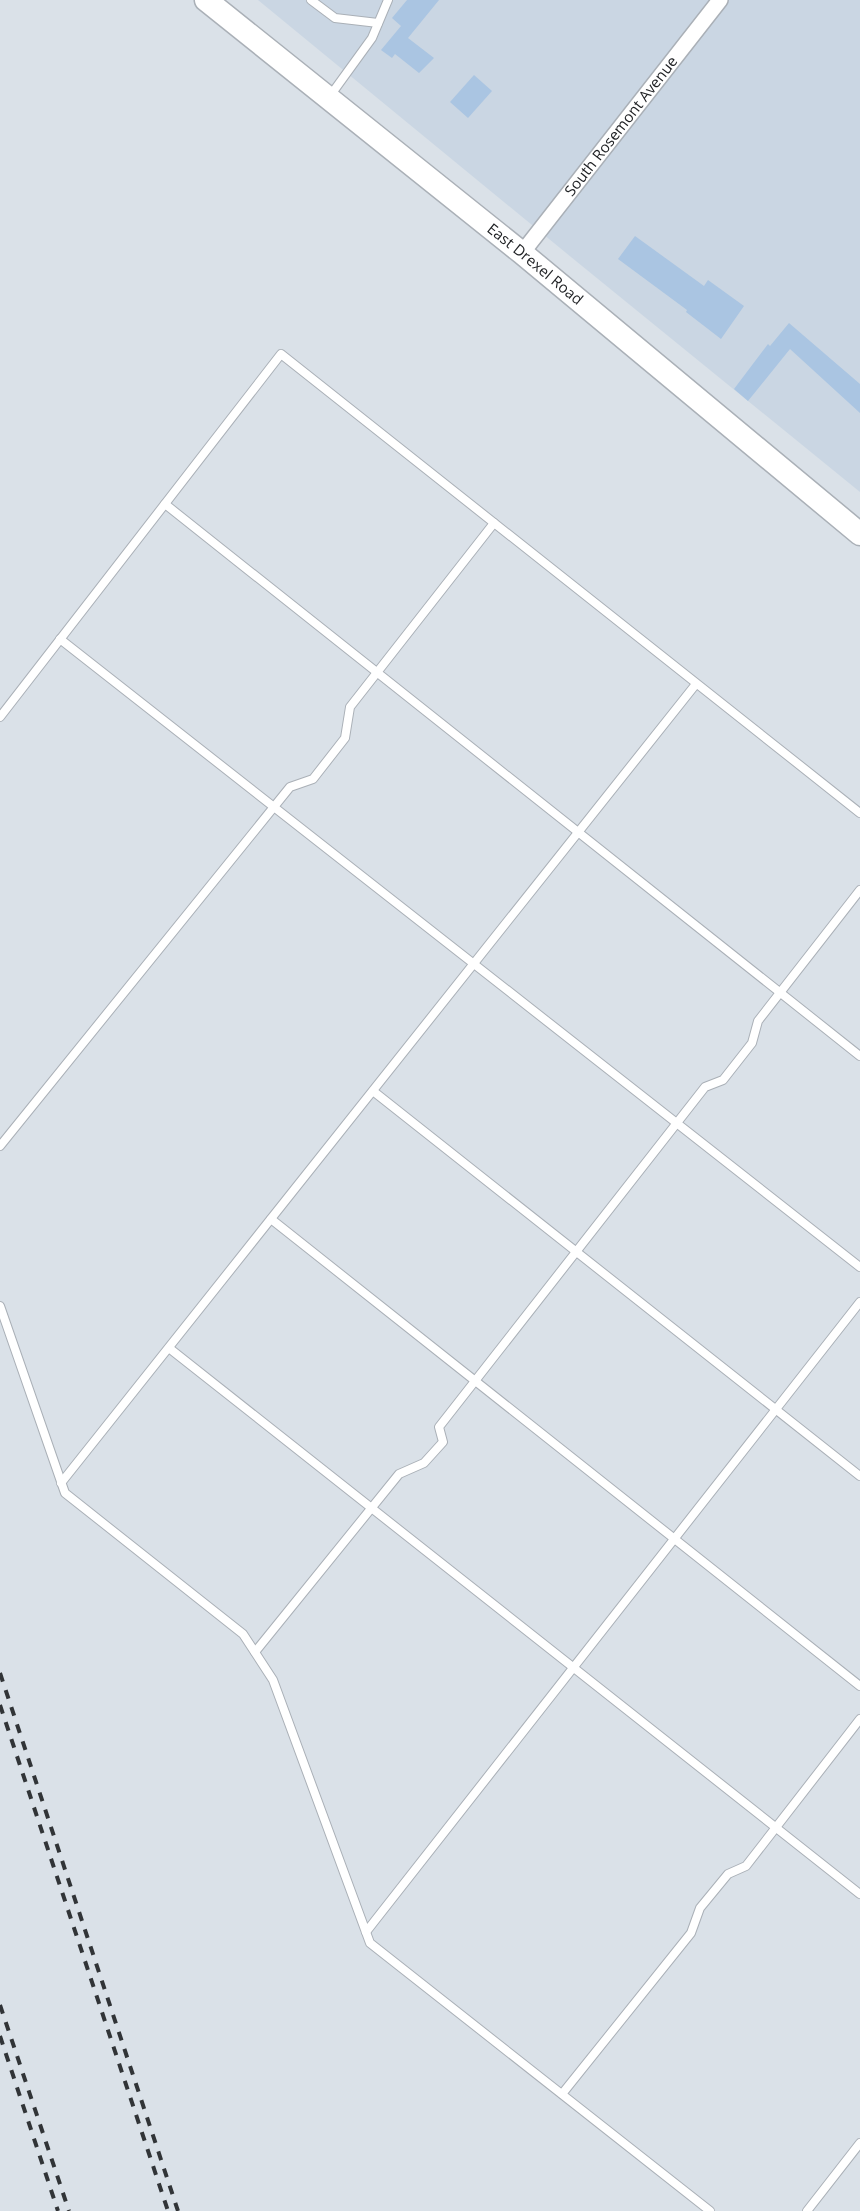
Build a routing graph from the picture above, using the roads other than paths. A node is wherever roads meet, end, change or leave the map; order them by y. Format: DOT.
graph roads {
  1 [pos="206,0"];
  2 [pos="311,0"];
  3 [pos="388,0"];
  4 [pos="720,0"];
  5 [pos="378,23"];
  6 [pos="328,98"];
  7 [pos="522,253"];
  8 [pos="165,504"];
  9 [pos="494,523"];
  10 [pos="860,534"];
  11 [pos="60,639"];
  12 [pos="377,673"];
  13 [pos="696,684"];
  14 [pos="0,717"];
  15 [pos="274,806"];
  16 [pos="860,813"];
  17 [pos="578,832"];
  18 [pos="860,890"];
  19 [pos="474,964"];
  20 [pos="780,992"];
  21 [pos="860,1056"];
  22 [pos="373,1091"];
  23 [pos="677,1123"];
  24 [pos="0,1146"];
  25 [pos="271,1219"];
  26 [pos="576,1252"];
  27 [pos="860,1267"];
  28 [pos="860,1302"];
  29 [pos="0,1306"];
  30 [pos="168,1348"];
  31 [pos="475,1381"];
  32 [pos="776,1409"];
  33 [pos="860,1476"];
  34 [pos="61,1483"];
  35 [pos="371,1508"];
  36 [pos="674,1539"];
  37 [pos="255,1652"];
  38 [pos="573,1668"];
  39 [pos="860,1686"];
  40 [pos="860,1719"];
  41 [pos="776,1828"];
  42 [pos="860,1894"];
  43 [pos="366,1932"];
  44 [pos="562,2094"];
  45 [pos="860,2143"];
  46 [pos="710,2211"];
  47 [pos="807,2211"];
  1 -- 6 [label="street, East Drexel Road"];
  2 -- 5 [label="lane"];
  3 -- 5 [label="lane"];
  4 -- 7 [label="street, South Rosemont Avenue"];
  5 -- 6 [label="lane"];
  6 -- 7 [label="street, East Drexel Road"];
  7 -- 10 [label="street, East Drexel Road"];
  8 -- 9 [label="lane"];
  8 -- 11 [label="lane"];
  8 -- 12 [label="lane"];
  9 -- 12 [label="lane"];
  9 -- 13 [label="lane"];
  11 -- 14 [label="lane"];
  11 -- 15 [label="lane"];
  12 -- 15 [label="lane"];
  12 -- 17 [label="lane"];
  13 -- 16 [label="lane"];
  13 -- 17 [label="lane"];
  15 -- 19 [label="lane"];
  15 -- 24 [label="lane"];
  17 -- 19 [label="lane"];
  17 -- 20 [label="lane"];
  18 -- 20 [label="lane"];
  19 -- 22 [label="lane"];
  19 -- 23 [label="lane"];
  20 -- 21 [label="lane"];
  20 -- 23 [label="lane"];
  22 -- 25 [label="lane"];
  22 -- 26 [label="lane"];
  23 -- 26 [label="lane"];
  23 -- 27 [label="lane"];
  25 -- 30 [label="lane"];
  25 -- 31 [label="lane"];
  26 -- 31 [label="lane"];
  26 -- 32 [label="lane"];
  28 -- 32 [label="lane"];
  29 -- 34 [label="lane"];
  30 -- 34 [label="lane"];
  30 -- 35 [label="lane"];
  31 -- 35 [label="lane"];
  31 -- 36 [label="lane"];
  32 -- 33 [label="lane"];
  32 -- 36 [label="lane"];
  34 -- 37 [label="lane"];
  35 -- 37 [label="lane"];
  35 -- 38 [label="lane"];
  36 -- 38 [label="lane"];
  36 -- 39 [label="lane"];
  37 -- 43 [label="lane"];
  38 -- 41 [label="lane"];
  38 -- 43 [label="lane"];
  40 -- 41 [label="lane"];
  41 -- 42 [label="lane"];
  41 -- 44 [label="lane"];
  43 -- 44 [label="lane"];
  44 -- 46 [label="lane"];
  45 -- 47 [label="lane"];
}
